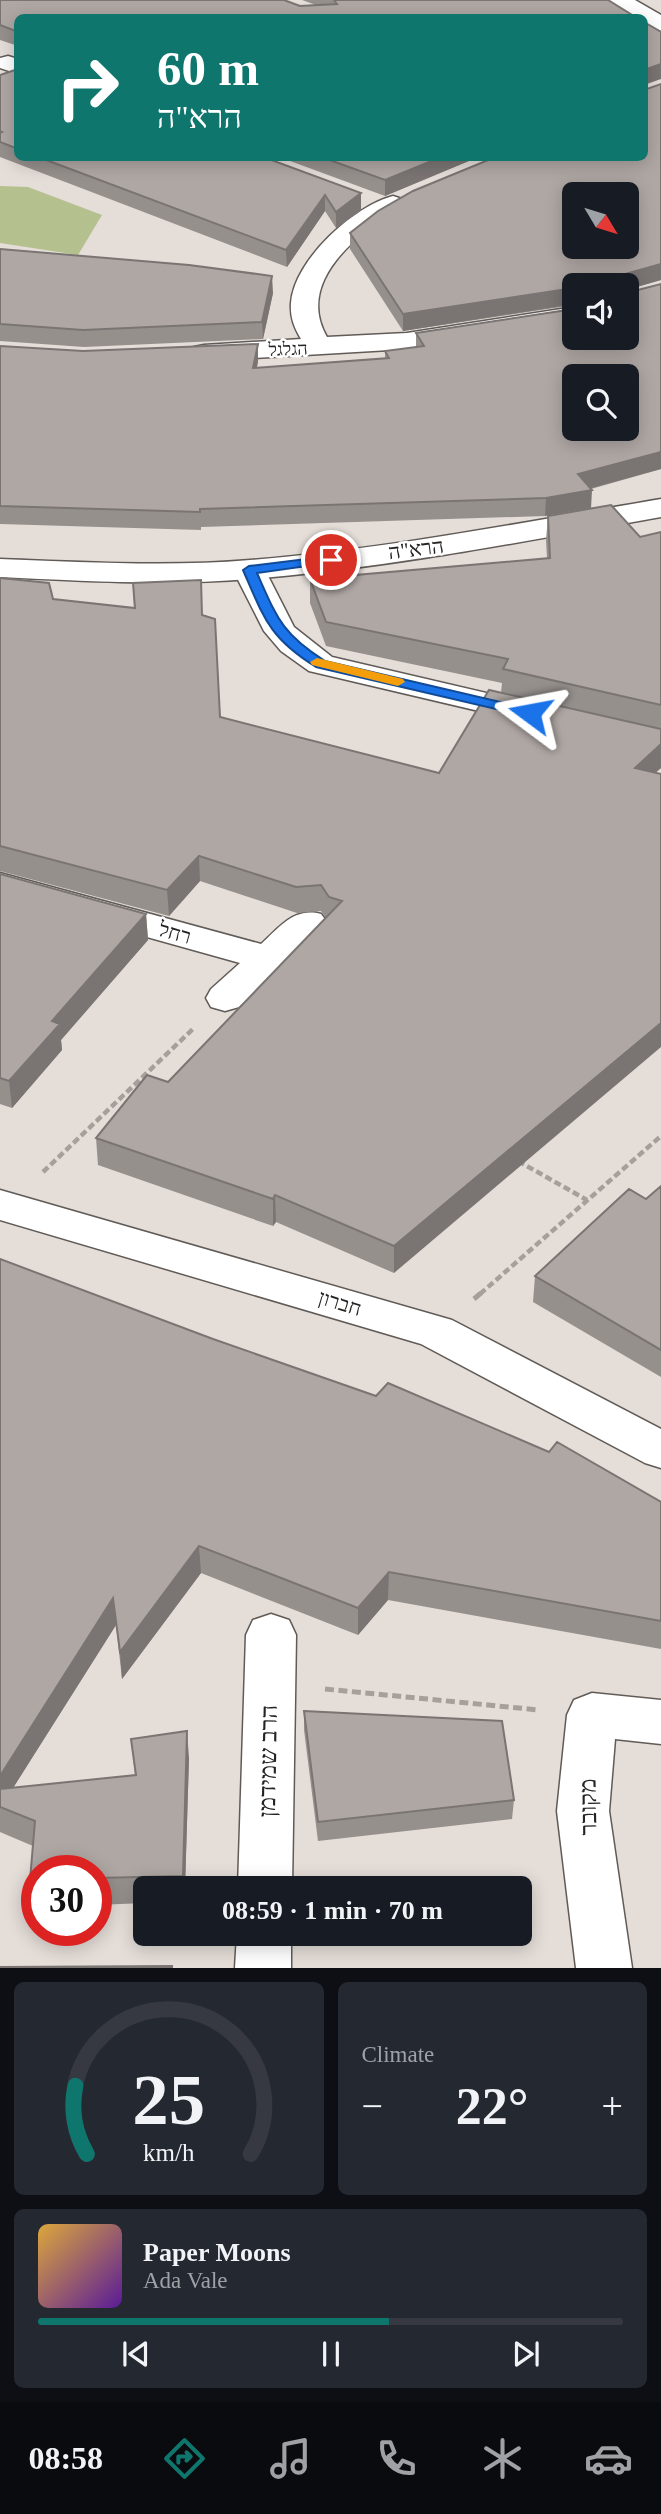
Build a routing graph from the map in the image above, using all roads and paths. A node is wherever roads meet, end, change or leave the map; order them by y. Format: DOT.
graph roads {
  1 [pos="619,0"];
  2 [pos="644,14"];
  3 [pos="412,196"];
  4 [pos="562,317"];
  5 [pos="320,348"];
  6 [pos="181,354"];
  7 [pos="661,508"];
  8 [pos="0,568"];
  9 [pos="249,570"];
  10 [pos="566,721"];
  11 [pos="0,884"];
  12 [pos="308,922"];
  13 [pos="268,959"];
  14 [pos="225,998"];
  15 [pos="661,1136"];
  16 [pos="506,1155"];
  17 [pos="587,1200"];
  18 [pos="2,1209"];
  19 [pos="436,1332"];
  20 [pos="661,1450"];
  21 [pos="270,1659"];
  22 [pos="592,1715"];
  23 [pos="661,1721"];
  24 [pos="265,1876"];
  25 [pos="264,1946"];
  26 [pos="264,1968"];
  27 [pos="604,1968"];
  1 -- 2 [label="street"];
  3 -- 5 [label="street"];
  4 -- 5 [label="street, הגלגל"];
  5 -- 6 [label="street, הגלגל"];
  7 -- 9 [label="street, הרא\"ה"];
  8 -- 9 [label="street, הרא\"ה"];
  9 -- 10 [label="street"];
  11 -- 13 [label="street, רחל"];
  12 -- 13 [label="street"];
  13 -- 14 [label="street"];
  14 -- 18 [label="path"];
  15 -- 17 [label="path"];
  16 -- 17 [label="path"];
  17 -- 19 [label="path"];
  18 -- 19 [label="street, חברון"];
  19 -- 20 [label="street, חברון"];
  21 -- 22 [label="path"];
  21 -- 24 [label="street, הרב שמידמן"];
  22 -- 23 [label="street"];
  22 -- 27 [label="street, מקובר"];
  25 -- 26 [label="street"];
}
